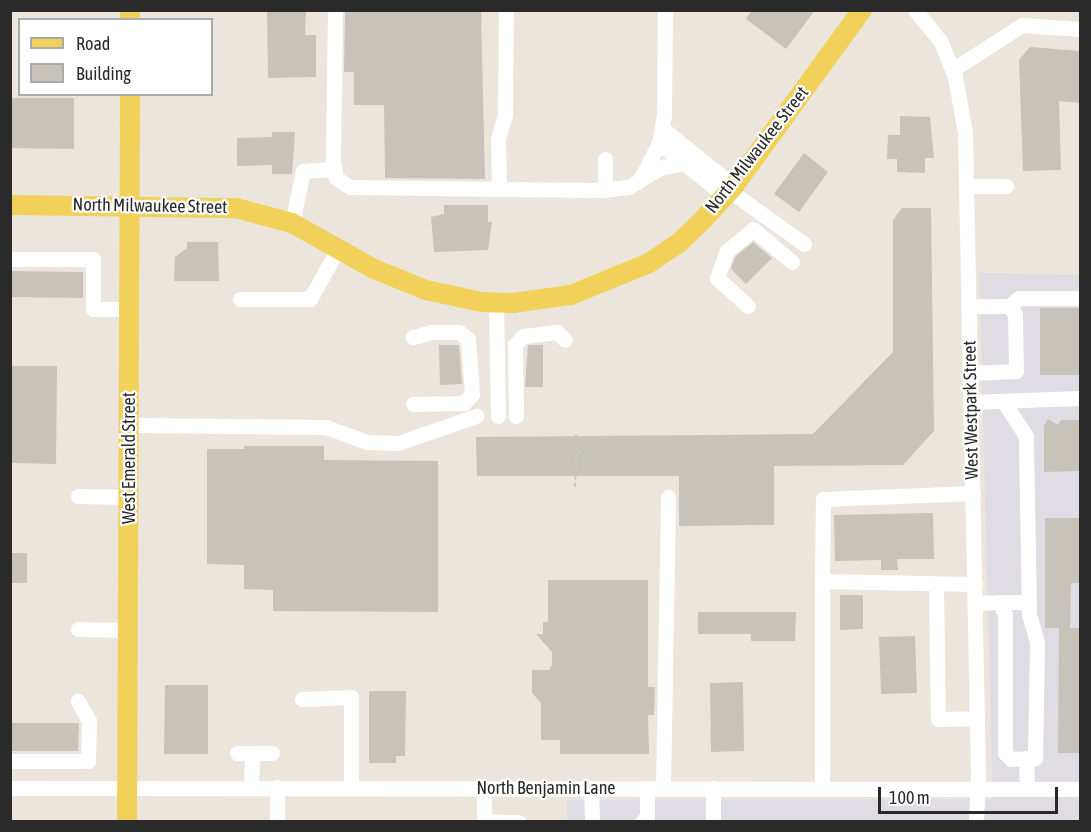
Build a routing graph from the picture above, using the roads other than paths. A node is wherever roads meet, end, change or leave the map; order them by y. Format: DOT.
graph roads {
  1 [pos="335,10"];
  2 [pos="506,10"];
  3 [pos="665,10"];
  4 [pos="862,10"];
  5 [pos="915,10"];
  6 [pos="1080,29"];
  7 [pos="952,70"];
  8 [pos="130,96"];
  9 [pos="661,135"];
  10 [pos="605,159"];
  11 [pos="684,163"];
  12 [pos="335,169"];
  13 [pos="640,180"];
  14 [pos="966,186"];
  15 [pos="1006,186"];
  16 [pos="499,189"];
  17 [pos="605,190"];
  18 [pos="730,191"];
  19 [pos="131,204"];
  20 [pos="10,205"];
  21 [pos="292,223"];
  22 [pos="804,244"];
  23 [pos="339,248"];
  24 [pos="10,259"];
  25 [pos="792,262"];
  26 [pos="1080,298"];
  27 [pos="240,299"];
  28 [pos="495,302"];
  29 [pos="748,306"];
  30 [pos="968,306"];
  31 [pos="1009,306"];
  32 [pos="130,309"];
  33 [pos="413,338"];
  34 [pos="565,340"];
  35 [pos="970,373"];
  36 [pos="1080,398"];
  37 [pos="1003,401"];
  38 [pos="971,402"];
  39 [pos="413,404"];
  40 [pos="476,416"];
  41 [pos="498,416"];
  42 [pos="516,416"];
  43 [pos="129,425"];
  44 [pos="973,493"];
  45 [pos="78,496"];
  46 [pos="129,497"];
  47 [pos="668,497"];
  48 [pos="822,581"];
  49 [pos="936,584"];
  50 [pos="975,584"];
  51 [pos="1000,602"];
  52 [pos="1029,602"];
  53 [pos="975,603"];
  54 [pos="78,629"];
  55 [pos="128,630"];
  56 [pos="302,699"];
  57 [pos="78,701"];
  58 [pos="978,718"];
  59 [pos="272,753"];
  60 [pos="1026,758"];
  61 [pos="10,761"];
  62 [pos="251,787"];
  63 [pos="277,787"];
  64 [pos="10,788"];
  65 [pos="127,788"];
  66 [pos="351,788"];
  67 [pos="484,788"];
  68 [pos="591,788"];
  69 [pos="647,788"];
  70 [pos="663,788"];
  71 [pos="713,788"];
  72 [pos="822,788"];
  73 [pos="979,789"];
  74 [pos="1027,789"];
  75 [pos="1080,789"];
  76 [pos="127,822"];
  77 [pos="277,822"];
  78 [pos="519,822"];
  79 [pos="592,822"];
  80 [pos="642,822"];
  81 [pos="713,822"];
  82 [pos="976,822"];
  1 -- 12 [label="street"];
  2 -- 16 [label="street"];
  3 -- 9 [label="street"];
  4 -- 18 [label="main road, North Milwaukee Street"];
  5 -- 7 [label="street, West Westpark Street"];
  6 -- 7 [label="street"];
  7 -- 14 [label="street, West Westpark Street"];
  8 -- 19 [label="main road, West Emerald Street"];
  9 -- 11 [label="street"];
  9 -- 13 [label="street"];
  9 -- 18 [label="street"];
  10 -- 17 [label="street"];
  11 -- 13 [label="street"];
  11 -- 18 [label="street"];
  12 -- 16 [label="street"];
  12 -- 21 [label="street"];
  13 -- 17 [label="street"];
  14 -- 15 [label="street"];
  14 -- 30 [label="street, West Westpark Street"];
  16 -- 17 [label="street"];
  18 -- 22 [label="street"];
  18 -- 28 [label="main road, North Milwaukee Street"];
  19 -- 20 [label="main road, North Milwaukee Street"];
  19 -- 21 [label="main road, North Milwaukee Street"];
  19 -- 32 [label="main road, West Emerald Street"];
  21 -- 23 [label="main road, North Milwaukee Street"];
  23 -- 27 [label="street"];
  23 -- 28 [label="main road, North Milwaukee Street"];
  24 -- 32 [label="street"];
  25 -- 29 [label="street"];
  26 -- 31 [label="street"];
  28 -- 41 [label="street"];
  30 -- 31 [label="street"];
  30 -- 35 [label="street, West Westpark Street"];
  31 -- 35 [label="street"];
  32 -- 43 [label="main road, West Emerald Street"];
  33 -- 39 [label="street"];
  34 -- 42 [label="street"];
  35 -- 38 [label="street, West Westpark Street"];
  36 -- 37 [label="street"];
  37 -- 38 [label="street"];
  37 -- 52 [label="street"];
  38 -- 44 [label="street, West Westpark Street"];
  40 -- 43 [label="street"];
  43 -- 46 [label="main road, West Emerald Street"];
  44 -- 48 [label="street"];
  44 -- 50 [label="street, West Westpark Street"];
  45 -- 46 [label="street"];
  46 -- 55 [label="main road, West Emerald Street"];
  47 -- 70 [label="street"];
  48 -- 49 [label="street"];
  48 -- 72 [label="street"];
  49 -- 50 [label="street"];
  49 -- 58 [label="street"];
  50 -- 53 [label="street, West Westpark Street"];
  51 -- 52 [label="street"];
  51 -- 53 [label="street"];
  51 -- 60 [label="street"];
  52 -- 60 [label="street"];
  53 -- 58 [label="street, West Westpark Street"];
  54 -- 55 [label="street"];
  55 -- 65 [label="main road, West Emerald Street"];
  56 -- 66 [label="street"];
  57 -- 61 [label="street"];
  58 -- 73 [label="street, West Westpark Street"];
  59 -- 62 [label="street"];
  60 -- 74 [label="street"];
  62 -- 63 [label="street, North Benjamin Lane"];
  62 -- 65 [label="street, North Benjamin Lane"];
  63 -- 66 [label="street, North Benjamin Lane"];
  63 -- 77 [label="street"];
  64 -- 65 [label="street, North Benjamin Lane"];
  65 -- 76 [label="main road, West Emerald Street"];
  66 -- 67 [label="street, North Benjamin Lane"];
  67 -- 68 [label="street, North Benjamin Lane"];
  67 -- 78 [label="street"];
  68 -- 69 [label="street, North Benjamin Lane"];
  68 -- 79 [label="street"];
  69 -- 70 [label="street, North Benjamin Lane"];
  69 -- 80 [label="street"];
  70 -- 71 [label="street, North Benjamin Lane"];
  71 -- 72 [label="street, North Benjamin Lane"];
  71 -- 81 [label="street"];
  72 -- 73 [label="street, North Benjamin Lane"];
  73 -- 74 [label="street, North Benjamin Lane"];
  73 -- 82 [label="street, West Westpark Street"];
  74 -- 75 [label="street, North Benjamin Lane"];
}
